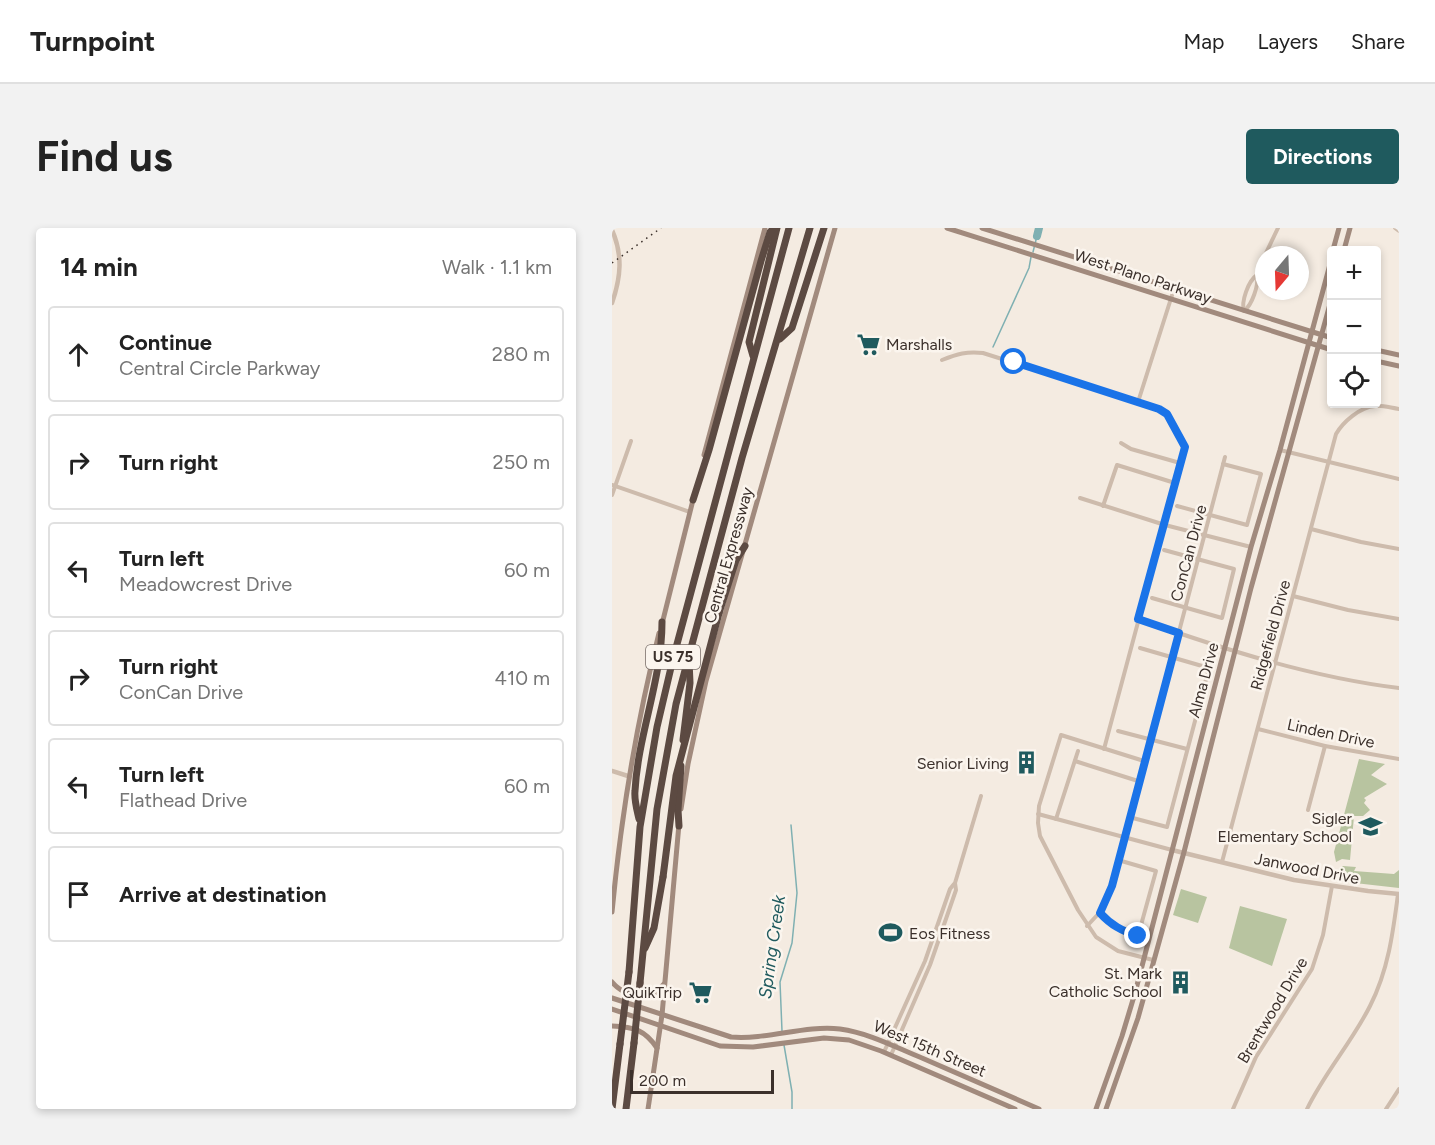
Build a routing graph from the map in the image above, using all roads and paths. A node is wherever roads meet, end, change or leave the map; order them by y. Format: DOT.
graph roads {
  1 [pos="765,228"];
  2 [pos="775,228"];
  3 [pos="789,228"];
  4 [pos="810,228"];
  5 [pos="824,228"];
  6 [pos="835,228"];
  7 [pos="947,228"];
  8 [pos="982,228"];
  9 [pos="1278,228"];
  10 [pos="1339,228"];
  11 [pos="1350,228"];
  12 [pos="612,230"];
  13 [pos="961,230"];
  14 [pos="1269,246"];
  15 [pos="1334,246"];
  16 [pos="1345,246"];
  17 [pos="1062,253"];
  18 [pos="1059,264"];
  19 [pos="1327,275"];
  20 [pos="1255,276"];
  21 [pos="615,285"];
  22 [pos="1174,289"];
  23 [pos="1170,299"];
  24 [pos="1331,300"];
  25 [pos="612,303"];
  26 [pos="1244,311"];
  27 [pos="1240,321"];
  28 [pos="1311,333"];
  29 [pos="1321,336"];
  30 [pos="1327,337"];
  31 [pos="778,341"];
  32 [pos="1308,343"];
  33 [pos="1318,346"];
  34 [pos="1327,349"];
  35 [pos="1381,351"];
  36 [pos="1399,355"];
  37 [pos="753,358"];
  38 [pos="942,360"];
  39 [pos="1381,362"];
  40 [pos="1399,365"];
  41 [pos="1138,402"];
  42 [pos="1399,409"];
  43 [pos="631,441"];
  44 [pos="1121,443"];
  45 [pos="1280,450"];
  46 [pos="1290,452"];
  47 [pos="1225,457"];
  48 [pos="1329,462"];
  49 [pos="1180,464"];
  50 [pos="1223,464"];
  51 [pos="1399,480"];
  52 [pos="1175,483"];
  53 [pos="614,485"];
  54 [pos="612,495"];
  55 [pos="1080,498"];
  56 [pos="693,500"];
  57 [pos="1103,506"];
  58 [pos="1177,506"];
  59 [pos="690,512"];
  60 [pos="1210,515"];
  61 [pos="1165,525"];
  62 [pos="1311,529"];
  63 [pos="1204,535"];
  64 [pos="745,546"];
  65 [pos="1251,547"];
  66 [pos="1399,549"];
  67 [pos="1164,550"];
  68 [pos="1198,559"];
  69 [pos="1293,596"];
  70 [pos="1152,598"];
  71 [pos="1185,608"];
  72 [pos="1138,619"];
  73 [pos="1399,619"];
  74 [pos="662,622"];
  75 [pos="1179,633"];
  76 [pos="1140,648"];
  77 [pos="1225,649"];
  78 [pos="1234,652"];
  79 [pos="688,653"];
  80 [pos="1172,657"];
  81 [pos="1276,662"];
  82 [pos="1399,688"];
  83 [pos="1258,729"];
  84 [pos="1118,731"];
  85 [pos="1150,739"];
  86 [pos="1325,747"];
  87 [pos="1104,749"];
  88 [pos="1187,749"];
  89 [pos="1078,751"];
  90 [pos="1399,759"];
  91 [pos="1075,761"];
  92 [pos="1144,761"];
  93 [pos="612,771"];
  94 [pos="628,776"];
  95 [pos="1138,782"];
  96 [pos="981,796"];
  97 [pos="1308,810"];
  98 [pos="1038,814"];
  99 [pos="1130,817"];
  100 [pos="1056,819"];
  101 [pos="679,826"];
  102 [pos="640,827"];
  103 [pos="1124,837"];
  104 [pos="1173,849"];
  105 [pos="1184,852"];
  106 [pos="1118,860"];
  107 [pos="1222,862"];
  108 [pos="955,883"];
  109 [pos="1332,886"];
  110 [pos="1399,894"];
  111 [pos="612,904"];
  112 [pos="612,912"];
  113 [pos="1100,913"];
  114 [pos="1087,926"];
  115 [pos="642,953"];
  116 [pos="1144,958"];
  117 [pos="1154,960"];
  118 [pos="612,982"];
  119 [pos="665,982"];
  120 [pos="612,998"];
  121 [pos="612,1009"];
  122 [pos="662,1015"];
  123 [pos="612,1026"];
  124 [pos="660,1026"];
  125 [pos="731,1037"];
  126 [pos="888,1043"];
  127 [pos="895,1046"];
  128 [pos="732,1047"];
  129 [pos="657,1048"];
  130 [pos="884,1052"];
  131 [pos="619,1055"];
  132 [pos="891,1055"];
  133 [pos="1113,1062"];
  134 [pos="1122,1066"];
  135 [pos="612,1071"];
  136 [pos="974,1080"];
  137 [pos="1399,1089"];
  138 [pos="971,1090"];
  139 [pos="1032,1108"];
  140 [pos="612,1109"];
  141 [pos="626,1109"];
  142 [pos="648,1109"];
  143 [pos="1015,1109"];
  144 [pos="1039,1109"];
  145 [pos="1096,1109"];
  146 [pos="1106,1109"];
  147 [pos="1233,1109"];
  148 [pos="1307,1109"];
  149 [pos="1386,1109"];
  1 -- 56 [label="main road"];
  2 -- 37 [label="highway"];
  2 -- 56 [label="highway"];
  3 -- 37 [label="highway, Central Expressway / US 75"];
  4 -- 31 [label="highway, Central Expressway / US 75"];
  5 -- 31 [label="highway"];
  6 -- 64 [label="main road, Central Expressway"];
  7 -- 13 [label="main road, West Plano Parkway"];
  8 -- 17 [label="main road, West Plano Parkway"];
  9 -- 14 [label="street"];
  10 -- 15 [label="main road"];
  11 -- 16 [label="main road"];
  12 -- 21 [label="street"];
  13 -- 18 [label="main road, West Plano Parkway"];
  17 -- 18 [label="main road"];
  17 -- 22 [label="main road, West Plano Parkway"];
  18 -- 23 [label="main road, West Plano Parkway"];
  19 -- 28 [label="main road, Alma Drive"];
  20 -- 26 [label="street"];
  21 -- 25 [label="street"];
  22 -- 23 [label="street"];
  22 -- 26 [label="main road, West Plano Parkway"];
  23 -- 27 [label="main road, West Plano Parkway"];
  23 -- 41 [label="street"];
  24 -- 29 [label="main road, Alma Drive"];
  26 -- 27 [label="street"];
  26 -- 28 [label="main road, West Plano Parkway"];
  27 -- 32 [label="main road, West Plano Parkway"];
  28 -- 29 [label="main road, West Plano Parkway"];
  28 -- 32 [label="main road, Alma Drive"];
  29 -- 30 [label="main road, West Plano Parkway"];
  29 -- 33 [label="main road, Alma Drive"];
  31 -- 79 [label="highway, Central Expressway / US 75"];
  32 -- 33 [label="main road, West Plano Parkway"];
  32 -- 45 [label="main road, Alma Drive"];
  33 -- 34 [label="main road, West Plano Parkway"];
  33 -- 46 [label="main road, Alma Drive"];
  35 -- 36 [label="main road"];
  37 -- 102 [label="highway, Central Expressway / US 75"];
  38 -- 41 [label="street"];
  39 -- 40 [label="main road"];
  41 -- 49 [label="street"];
  42 -- 48 [label="street, Ridgefield Drive"];
  43 -- 53 [label="street"];
  44 -- 49 [label="street"];
  45 -- 46 [label="street"];
  45 -- 65 [label="main road, Alma Drive"];
  46 -- 48 [label="street"];
  46 -- 78 [label="main road, Alma Drive"];
  47 -- 50 [label="street, ConCan Drive"];
  48 -- 51 [label="street"];
  48 -- 62 [label="street, Ridgefield Drive"];
  49 -- 52 [label="street"];
  50 -- 60 [label="street, ConCan Drive"];
  50 -- 60 [label="street"];
  52 -- 57 [label="street"];
  52 -- 61 [label="street"];
  53 -- 54 [label="street"];
  53 -- 59 [label="street"];
  55 -- 57 [label="street"];
  56 -- 59 [label="main road"];
  57 -- 61 [label="street"];
  58 -- 60 [label="street"];
  59 -- 74 [label="main road"];
  60 -- 63 [label="street, ConCan Drive"];
  61 -- 63 [label="street"];
  61 -- 72 [label="street"];
  62 -- 66 [label="street"];
  62 -- 69 [label="street, Ridgefield Drive"];
  63 -- 65 [label="street"];
  63 -- 68 [label="street, ConCan Drive"];
  64 -- 101 [label="main road, Central Expressway"];
  64 -- 115 [label="highway, bridge"];
  65 -- 77 [label="main road, Alma Drive"];
  67 -- 68 [label="street"];
  68 -- 71 [label="street, ConCan Drive"];
  68 -- 71 [label="street"];
  69 -- 73 [label="street"];
  69 -- 81 [label="street, Ridgefield Drive"];
  70 -- 71 [label="street"];
  71 -- 75 [label="street, ConCan Drive"];
  72 -- 75 [label="street"];
  72 -- 87 [label="street"];
  74 -- 94 [label="main road"];
  74 -- 102 [label="highway"];
  75 -- 77 [label="street"];
  75 -- 80 [label="street, ConCan Drive"];
  76 -- 80 [label="street"];
  77 -- 78 [label="street"];
  77 -- 104 [label="main road, Alma Drive"];
  78 -- 81 [label="street"];
  78 -- 105 [label="main road, Alma Drive"];
  79 -- 101 [label="highway"];
  79 -- 115 [label="highway, Central Expressway / US 75"];
  80 -- 85 [label="street, ConCan Drive"];
  80 -- 88 [label="street"];
  81 -- 82 [label="street"];
  81 -- 83 [label="street, Ridgefield Drive"];
  83 -- 86 [label="street, Linden Drive"];
  83 -- 107 [label="street, Ridgefield Drive"];
  84 -- 85 [label="street"];
  85 -- 88 [label="street"];
  85 -- 92 [label="street, ConCan Drive"];
  86 -- 90 [label="street, Linden Drive"];
  86 -- 97 [label="street"];
  87 -- 92 [label="street"];
  87 -- 98 [label="street"];
  88 -- 99 [label="street"];
  89 -- 91 [label="street"];
  91 -- 95 [label="street"];
  91 -- 100 [label="street"];
  92 -- 95 [label="street, ConCan Drive"];
  93 -- 94 [label="street"];
  94 -- 111 [label="main road"];
  95 -- 99 [label="street, ConCan Drive"];
  96 -- 108 [label="street"];
  98 -- 100 [label="street, Janwood Drive"];
  98 -- 114 [label="street"];
  99 -- 103 [label="street, ConCan Drive"];
  100 -- 103 [label="street, Janwood Drive"];
  101 -- 119 [label="main road, Central Expressway"];
  102 -- 131 [label="highway, Central Expressway / US 75, bridge"];
  103 -- 104 [label="street, Janwood Drive"];
  103 -- 106 [label="street, ConCan Drive"];
  104 -- 105 [label="street, Janwood Drive"];
  104 -- 116 [label="main road, Alma Drive"];
  105 -- 107 [label="street, Janwood Drive"];
  105 -- 117 [label="main road, Alma Drive"];
  106 -- 113 [label="street, ConCan Drive"];
  106 -- 113 [label="street"];
  107 -- 109 [label="street, Janwood Drive"];
  108 -- 126 [label="street"];
  108 -- 127 [label="street"];
  109 -- 110 [label="street, Janwood Drive"];
  109 -- 147 [label="street, Brentwood Drive"];
  110 -- 148 [label="street"];
  111 -- 112 [label="main road"];
  113 -- 114 [label="street, ConCan Drive"];
  114 -- 116 [label="street"];
  115 -- 141 [label="highway, Central Expressway / US 75, bridge"];
  116 -- 117 [label="street"];
  116 -- 133 [label="main road, Alma Drive"];
  117 -- 134 [label="main road, Alma Drive"];
  118 -- 119 [label="main road"];
  119 -- 122 [label="main road, Central Expressway"];
  120 -- 122 [label="main road, West 15th Street"];
  121 -- 124 [label="main road, West 15th Street"];
  122 -- 124 [label="main road, Central Expressway"];
  122 -- 125 [label="main road, West 15th Street"];
  123 -- 129 [label="main road"];
  124 -- 128 [label="main road, West 15th Street"];
  124 -- 129 [label="main road, Central Expressway"];
  125 -- 126 [label="main road, West 15th Street"];
  125 -- 128 [label="main road"];
  126 -- 127 [label="main road, West 15th Street"];
  126 -- 130 [label="street"];
  127 -- 132 [label="street"];
  127 -- 136 [label="main road, West 15th Street"];
  128 -- 130 [label="main road, West 15th Street"];
  129 -- 142 [label="main road, Central Expressway"];
  130 -- 132 [label="main road, West 15th Street"];
  131 -- 135 [label="highway"];
  131 -- 140 [label="highway, Central Expressway / US 75"];
  132 -- 138 [label="main road, West 15th Street"];
  133 -- 134 [label="main road"];
  133 -- 145 [label="main road, Alma Drive"];
  134 -- 146 [label="main road, Alma Drive"];
  136 -- 138 [label="main road"];
  136 -- 139 [label="main road, West 15th Street"];
  137 -- 149 [label="street"];
  138 -- 143 [label="main road, West 15th Street"];
  139 -- 144 [label="main road, West 15th Street"];
}
